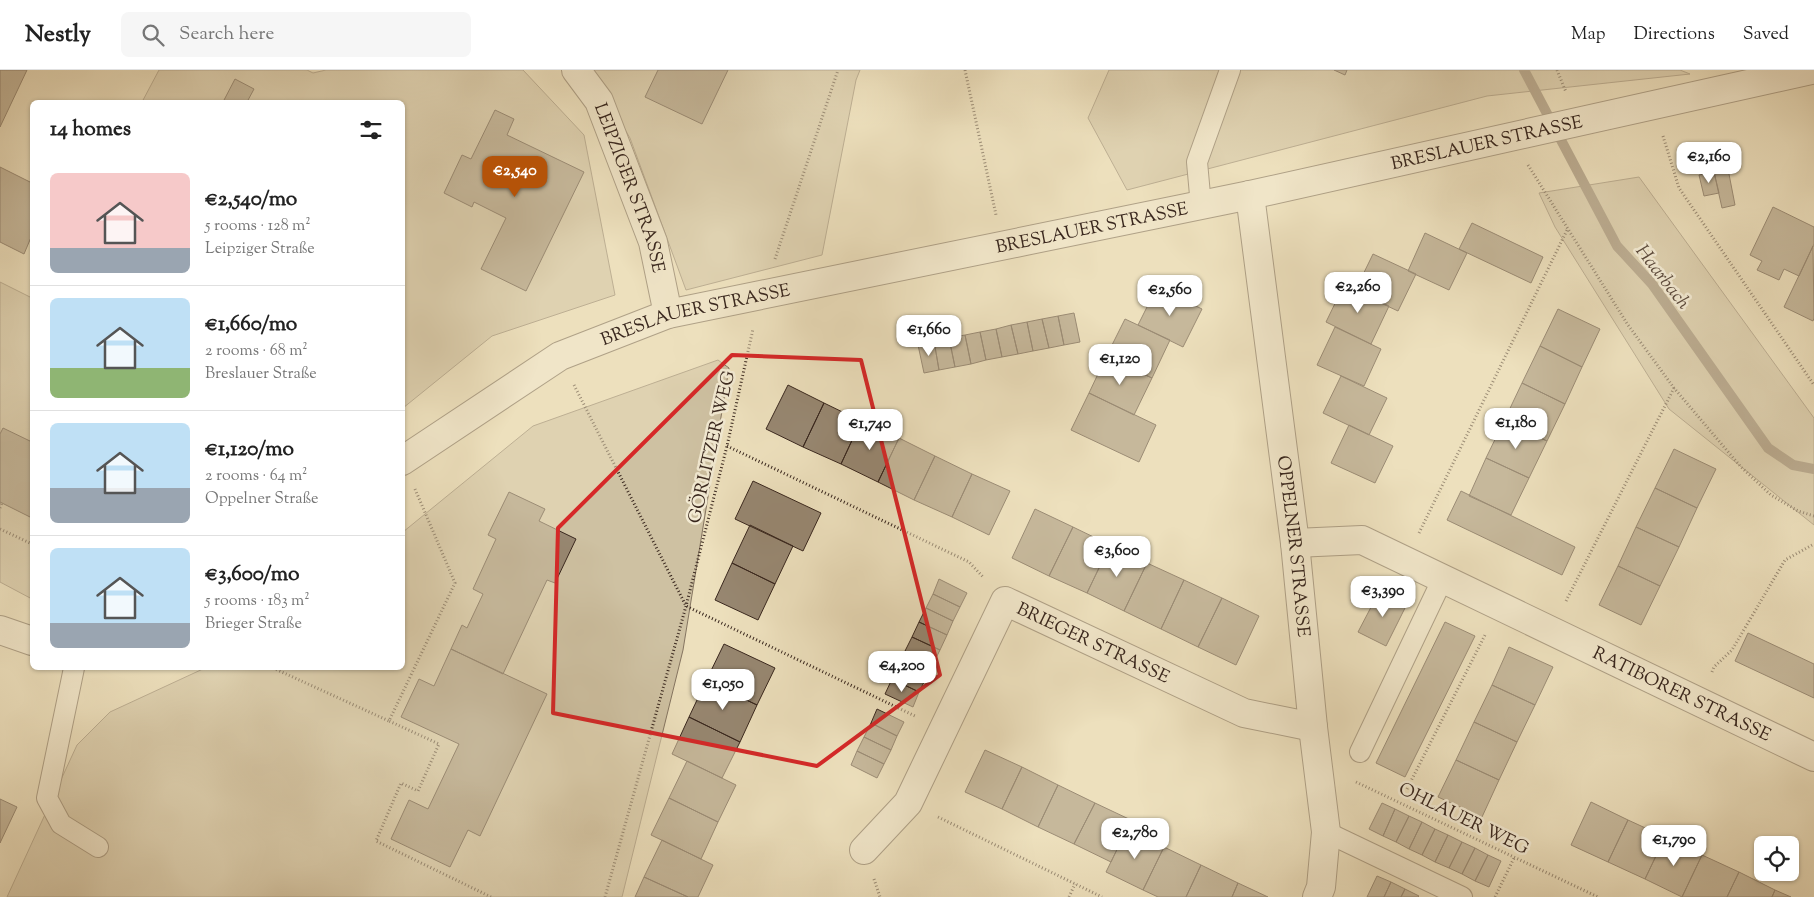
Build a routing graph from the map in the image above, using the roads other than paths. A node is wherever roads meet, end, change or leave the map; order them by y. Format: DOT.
graph roads {
  1 [pos="576,70"];
  2 [pos="1230,70"];
  3 [pos="1811,70"];
  4 [pos="1784,73"];
  5 [pos="1250,195"];
  6 [pos="1201,206"];
  7 [pos="668,314"];
  8 [pos="405,460"];
  9 [pos="1295,544"];
  10 [pos="1443,578"];
  11 [pos="0,630"];
  12 [pos="30,640"];
  13 [pos="74,670"];
  14 [pos="1313,727"];
  15 [pos="1360,752"];
  16 [pos="1814,757"];
  17 [pos="1326,832"];
  18 [pos="98,847"];
  19 [pos="864,850"];
  20 [pos="1317,897"];
  21 [pos="1462,897"];
  1 -- 7 [label="street, LEIPZIGER STRASSE"];
  2 -- 6 [label="lane"];
  3 -- 4 [label="street, BRESLAUER STRASSE"];
  4 -- 5 [label="street, BRESLAUER STRASSE"];
  5 -- 6 [label="street, BRESLAUER STRASSE"];
  5 -- 9 [label="street, OPPELNER STRASSE"];
  6 -- 7 [label="street, BRESLAUER STRASSE"];
  7 -- 8 [label="street, BRESLAUER STRASSE"];
  9 -- 10 [label="street, RATIBORER STRASSE"];
  9 -- 14 [label="street, OPPELNER STRASSE"];
  10 -- 15 [label="lane"];
  10 -- 16 [label="street, RATIBORER STRASSE"];
  11 -- 12 [label="street"];
  13 -- 18 [label="lane"];
  14 -- 17 [label="street, OPPELNER STRASSE"];
  14 -- 19 [label="street, BRIEGER STRASSE"];
  17 -- 20 [label="street, OPPELNER STRASSE"];
  17 -- 21 [label="lane"];
}
